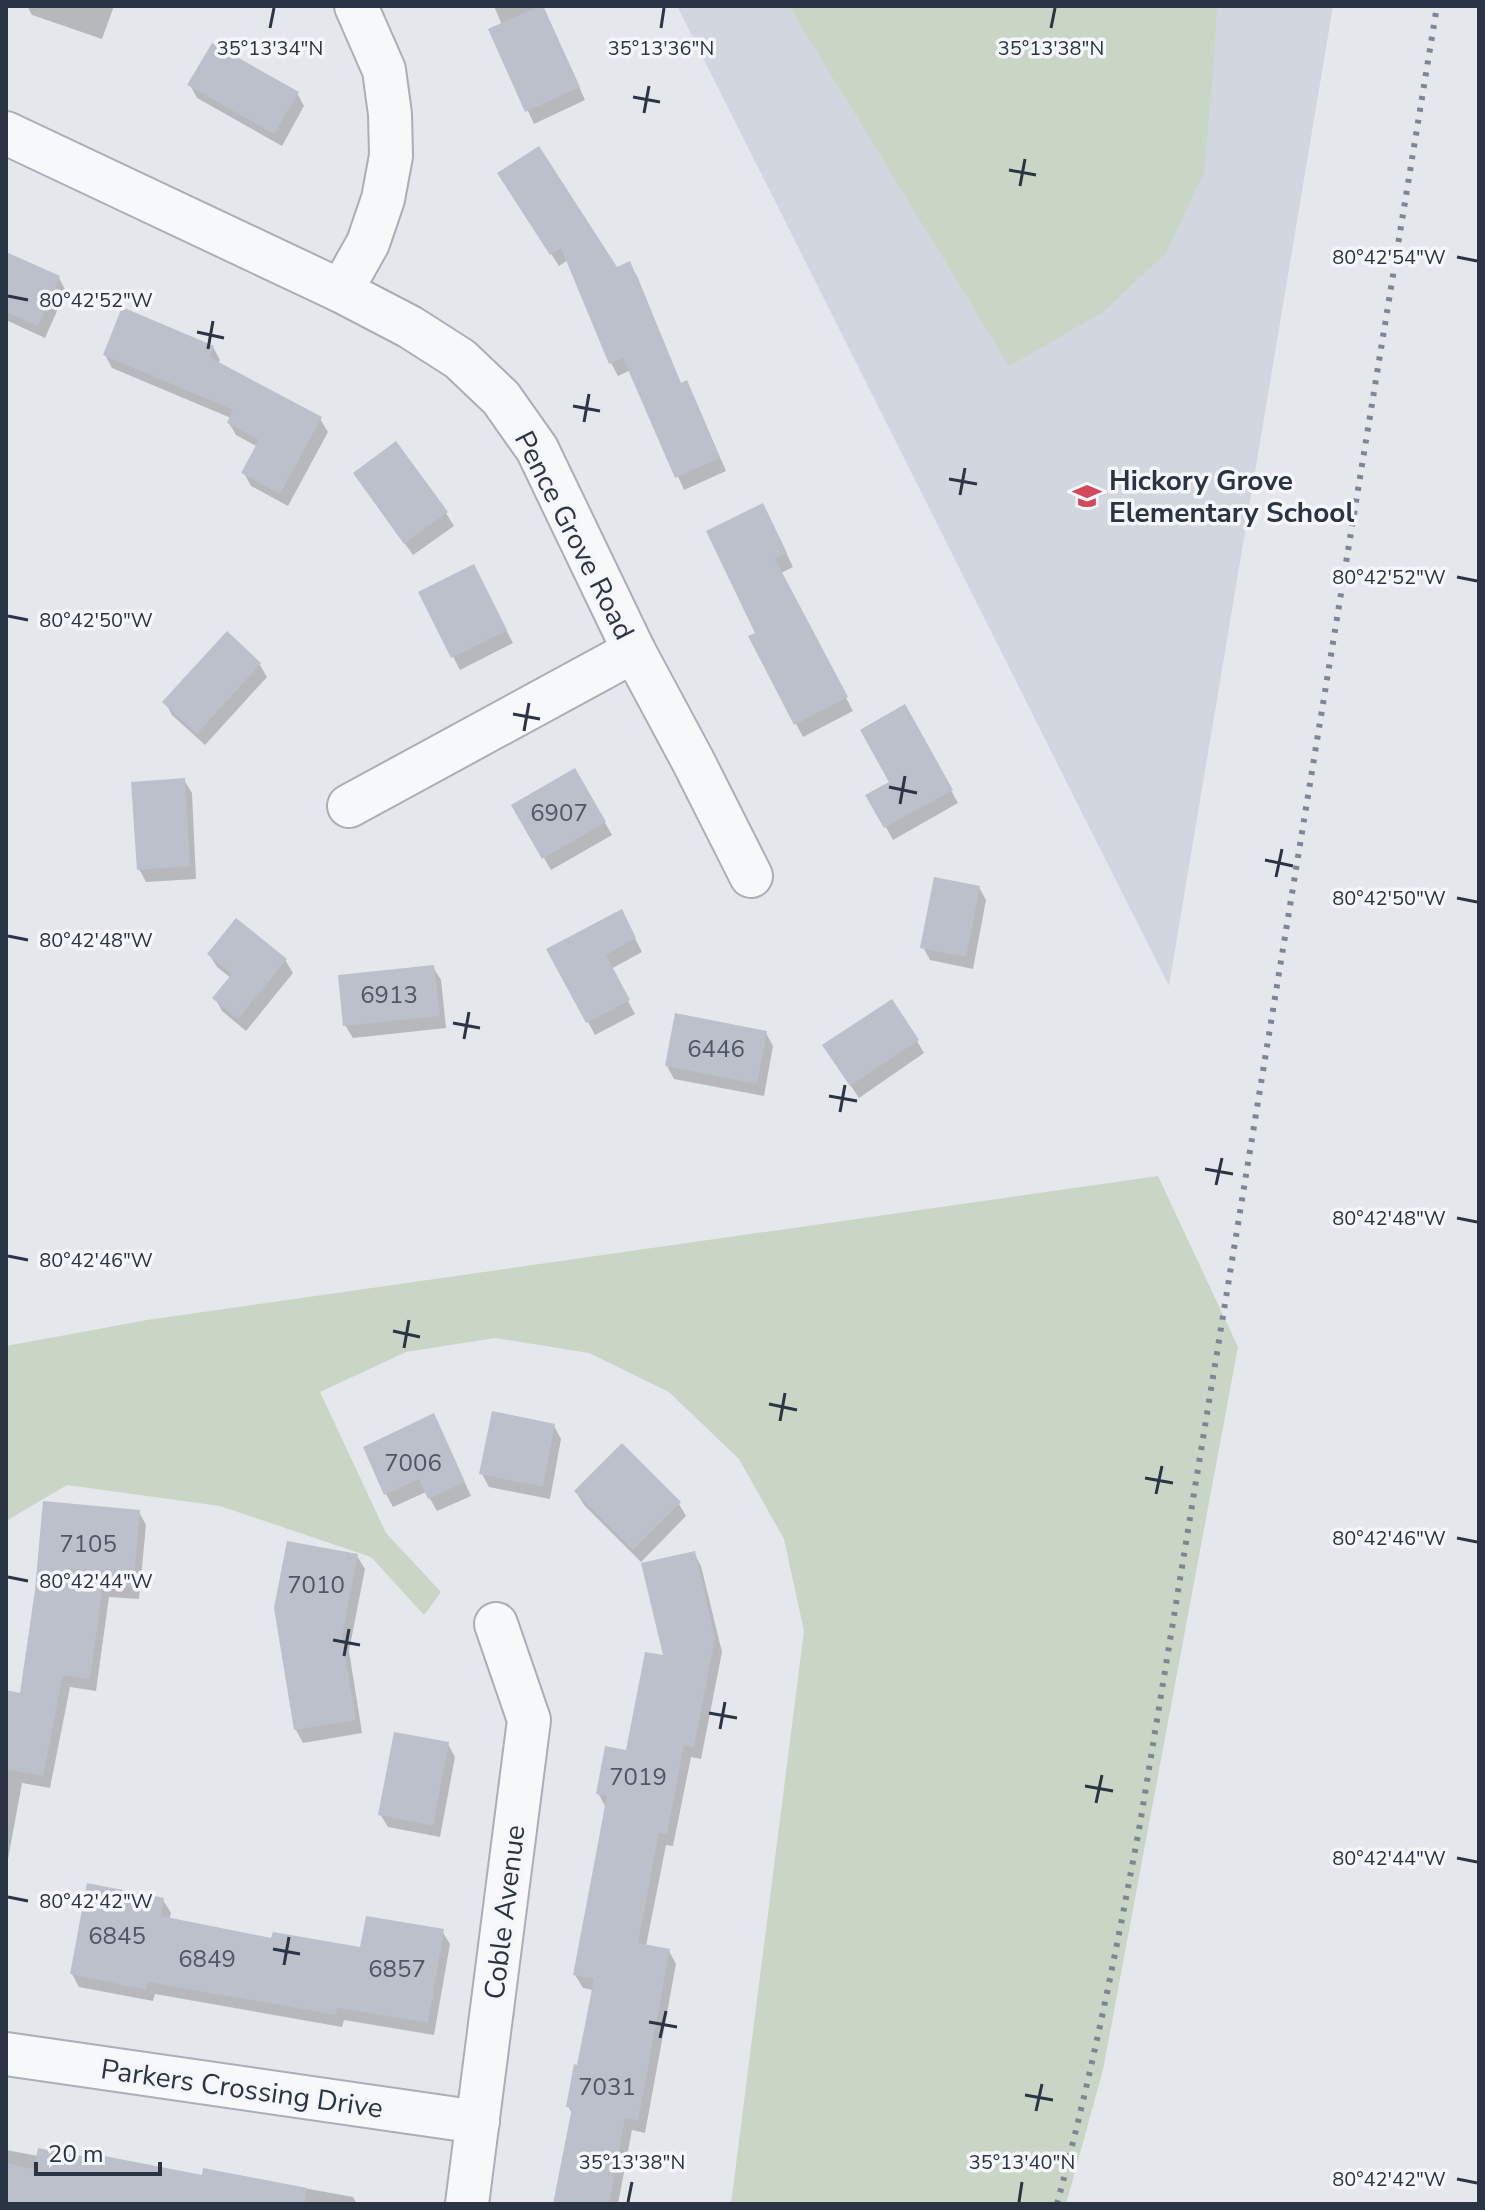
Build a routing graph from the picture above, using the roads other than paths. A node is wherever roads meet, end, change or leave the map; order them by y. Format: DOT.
graph roads {
  1 [pos="356,6"];
  2 [pos="6,133"];
  3 [pos="341,291"];
  4 [pos="634,651"];
  5 [pos="349,806"];
  6 [pos="751,876"];
  7 [pos="496,1624"];
  8 [pos="6,2054"];
  9 [pos="478,2122"];
  10 [pos="467,2204"];
  1 -- 3 [label="street"];
  2 -- 3 [label="street, Pence Grove Road"];
  3 -- 4 [label="street, Pence Grove Road"];
  4 -- 5 [label="street"];
  4 -- 6 [label="street, Pence Grove Road"];
  7 -- 9 [label="street, Coble Avenue"];
  8 -- 9 [label="street, Parkers Crossing Drive"];
  9 -- 10 [label="street, Coble Avenue"];
}
